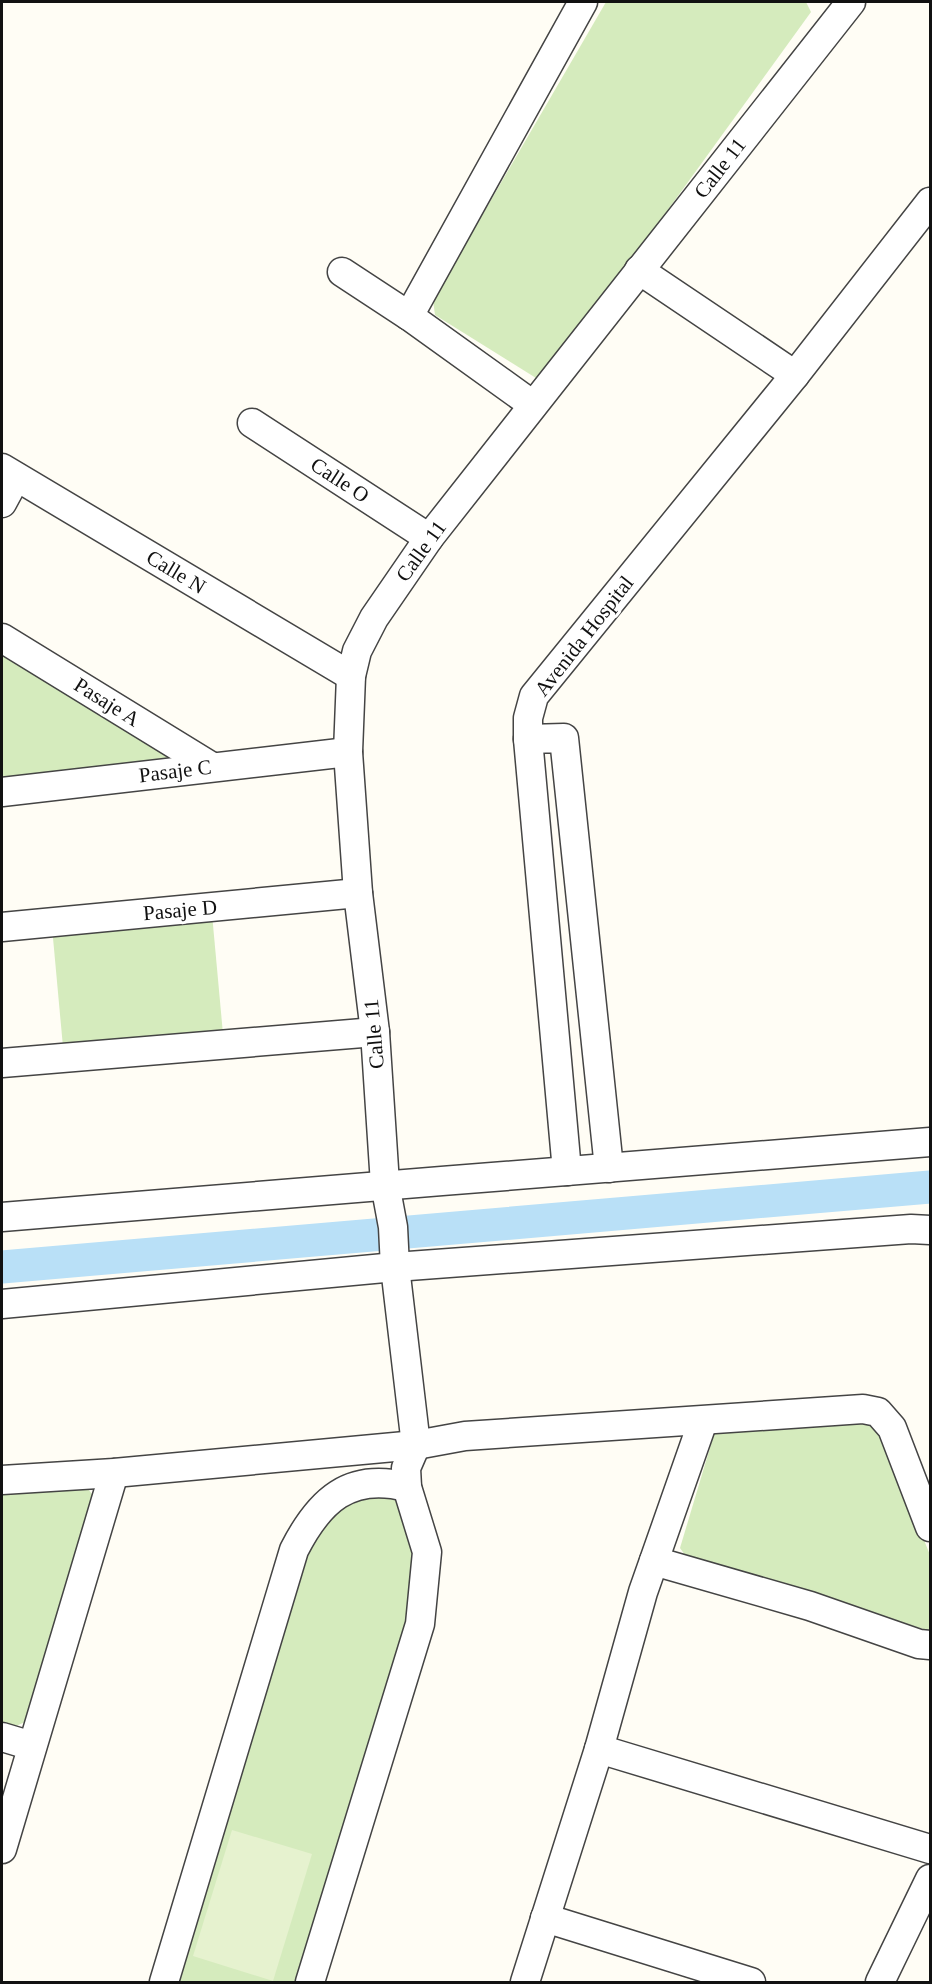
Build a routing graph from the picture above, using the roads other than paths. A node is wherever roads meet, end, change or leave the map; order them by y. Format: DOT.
graph roads {
  1 [pos="583,2"];
  2 [pos="851,2"];
  3 [pos="930,202"];
  4 [pos="639,270"];
  5 [pos="342,272"];
  6 [pos="409,316"];
  7 [pos="795,375"];
  8 [pos="533,405"];
  9 [pos="252,423"];
  10 [pos="9,473"];
  11 [pos="2,503"];
  12 [pos="429,538"];
  13 [pos="2,638"];
  14 [pos="351,676"];
  15 [pos="528,739"];
  16 [pos="348,752"];
  17 [pos="212,767"];
  18 [pos="2,792"];
  19 [pos="358,893"];
  20 [pos="2,927"];
  21 [pos="375,1032"];
  22 [pos="2,1063"];
  23 [pos="930,1142"];
  24 [pos="609,1168"];
  25 [pos="567,1172"];
  26 [pos="386,1184"];
  27 [pos="2,1217"];
  28 [pos="930,1230"];
  29 [pos="394,1245"];
  30 [pos="2,1304"];
  31 [pos="703,1421"];
  32 [pos="416,1445"];
  33 [pos="324,1454"];
  34 [pos="114,1473"];
  35 [pos="2,1480"];
  36 [pos="407,1487"];
  37 [pos="330,1499"];
  38 [pos="930,1527"];
  39 [pos="654,1561"];
  40 [pos="930,1645"];
  41 [pos="2,1737"];
  42 [pos="32,1746"];
  43 [pos="599,1749"];
  44 [pos="2,1849"];
  45 [pos="930,1849"];
  46 [pos="930,1879"];
  47 [pos="545,1918"];
  48 [pos="164,1983"];
  49 [pos="310,1983"];
  50 [pos="525,1983"];
  51 [pos="752,1983"];
  52 [pos="880,1983"];
  1 -- 6 [label="street"];
  2 -- 4 [label="street, Calle 11"];
  3 -- 7 [label="street, Avenida Hospital"];
  4 -- 7 [label="street"];
  4 -- 8 [label="street, Calle 11"];
  5 -- 6 [label="street"];
  6 -- 8 [label="street"];
  7 -- 15 [label="street, Avenida Hospital"];
  8 -- 12 [label="street, Calle 11"];
  9 -- 12 [label="street, Calle O"];
  10 -- 11 [label="street"];
  10 -- 14 [label="street, Calle N"];
  12 -- 14 [label="street, Calle 11"];
  13 -- 17 [label="street, Pasaje A"];
  14 -- 16 [label="street, Calle 11"];
  15 -- 24 [label="street"];
  15 -- 25 [label="street, Avenida Hospital"];
  16 -- 17 [label="street, Pasaje C"];
  16 -- 19 [label="street, Calle 11"];
  17 -- 18 [label="street, Pasaje C"];
  19 -- 20 [label="street, Pasaje D"];
  19 -- 21 [label="street, Calle 11"];
  21 -- 22 [label="street"];
  21 -- 26 [label="street, Calle 11"];
  23 -- 24 [label="street"];
  24 -- 25 [label="street"];
  25 -- 26 [label="street"];
  26 -- 27 [label="street"];
  26 -- 29 [label="street, Calle 11"];
  28 -- 29 [label="street"];
  29 -- 30 [label="street"];
  29 -- 32 [label="street, Calle 11"];
  31 -- 32 [label="street"];
  31 -- 38 [label="street"];
  31 -- 39 [label="street"];
  32 -- 33 [label="street"];
  32 -- 36 [label="street"];
  33 -- 34 [label="street"];
  33 -- 37 [label="street"];
  34 -- 35 [label="street"];
  34 -- 42 [label="street"];
  36 -- 37 [label="street"];
  36 -- 49 [label="street"];
  37 -- 48 [label="street"];
  39 -- 40 [label="street"];
  39 -- 43 [label="street"];
  41 -- 42 [label="street"];
  42 -- 44 [label="street"];
  43 -- 45 [label="street"];
  43 -- 47 [label="street"];
  46 -- 52 [label="street"];
  47 -- 50 [label="street"];
  47 -- 51 [label="street"];
}
